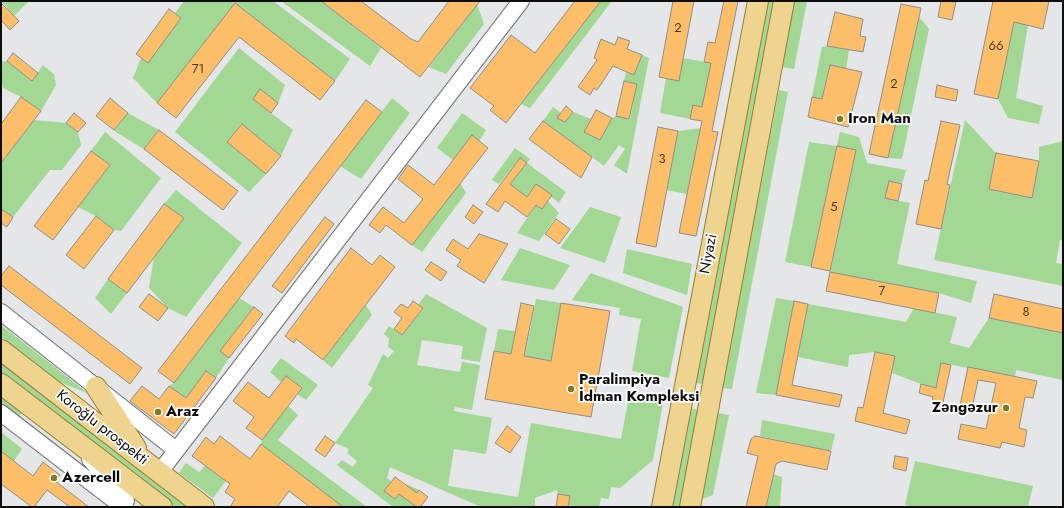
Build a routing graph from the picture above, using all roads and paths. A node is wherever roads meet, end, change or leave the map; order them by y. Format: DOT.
graph roads {
  1 [pos="522,1"];
  2 [pos="758,1"];
  3 [pos="784,1"];
  4 [pos="1,312"];
  5 [pos="1,350"];
  6 [pos="1,384"];
  7 [pos="96,387"];
  8 [pos="682,394"];
  9 [pos="709,399"];
  10 [pos="1,413"];
  11 [pos="72,438"];
  12 [pos="176,450"];
  13 [pos="152,467"];
  14 [pos="72,469"];
  15 [pos="111,483"];
  16 [pos="156,502"];
  17 [pos="123,507"];
  18 [pos="131,507"];
  19 [pos="204,507"];
  20 [pos="662,507"];
  21 [pos="690,507"];
  1 -- 12 [label="street"];
  2 -- 8 [label="main road, Niyazi"];
  3 -- 9 [label="main road"];
  4 -- 7 [label="street"];
  5 -- 13 [label="main road, Koroğlu prospekti"];
  6 -- 11 [label="main road, Koroğlu prospekti"];
  7 -- 12 [label="street"];
  7 -- 13 [label="main road"];
  8 -- 9 [label="main road"];
  8 -- 20 [label="main road, Niyazi"];
  9 -- 21 [label="main road"];
  10 -- 14 [label="street"];
  11 -- 15 [label="street"];
  11 -- 16 [label="main road, Koroğlu prospekti"];
  12 -- 13 [label="street"];
  13 -- 19 [label="main road, Koroğlu prospekti"];
  14 -- 15 [label="street"];
  14 -- 17 [label="street"];
  15 -- 16 [label="street"];
  15 -- 18 [label="street"];
}
